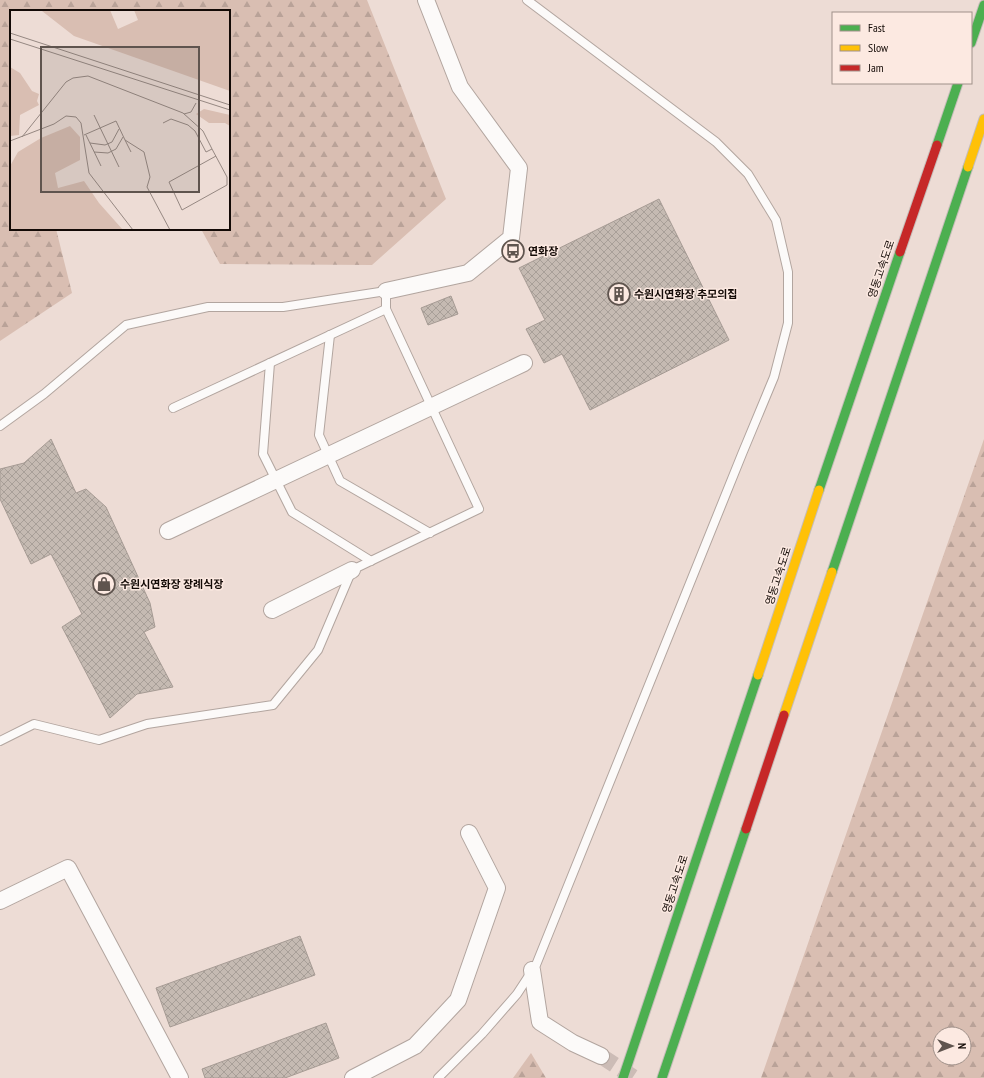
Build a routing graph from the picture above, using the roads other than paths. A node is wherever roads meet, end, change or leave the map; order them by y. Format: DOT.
graph roads {
  1 [pos="426,0"];
  2 [pos="527,0"];
  3 [pos="984,5"];
  4 [pos="972,40"];
  5 [pos="958,84"];
  6 [pos="984,119"];
  7 [pos="386,291"];
  8 [pos="386,310"];
  9 [pos="330,336"];
  10 [pos="270,363"];
  11 [pos="524,363"];
  12 [pos="173,408"];
  13 [pos="0,426"];
  14 [pos="168,531"];
  15 [pos="430,533"];
  16 [pos="371,561"];
  17 [pos="352,570"];
  18 [pos="272,610"];
  19 [pos="0,741"];
  20 [pos="469,833"];
  21 [pos="0,901"];
  22 [pos="532,970"];
  23 [pos="601,1056"];
  24 [pos="180,1078"];
  25 [pos="353,1078"];
  26 [pos="438,1078"];
  27 [pos="623,1078"];
  28 [pos="662,1078"];
  1 -- 7 [label="street"];
  2 -- 22 [label="lane"];
  3 -- 4 [label="highway"];
  5 -- 27 [label="highway, 영동고속도로"];
  6 -- 28 [label="highway"];
  7 -- 8 [label="lane"];
  7 -- 13 [label="lane"];
  8 -- 9 [label="lane"];
  8 -- 15 [label="lane"];
  9 -- 10 [label="lane"];
  9 -- 15 [label="lane"];
  10 -- 12 [label="lane"];
  10 -- 16 [label="lane"];
  11 -- 14 [label="street"];
  15 -- 16 [label="lane"];
  16 -- 17 [label="lane"];
  17 -- 18 [label="street"];
  17 -- 19 [label="lane"];
  20 -- 25 [label="street"];
  21 -- 24 [label="street"];
  22 -- 23 [label="street"];
  22 -- 26 [label="lane"];
}
